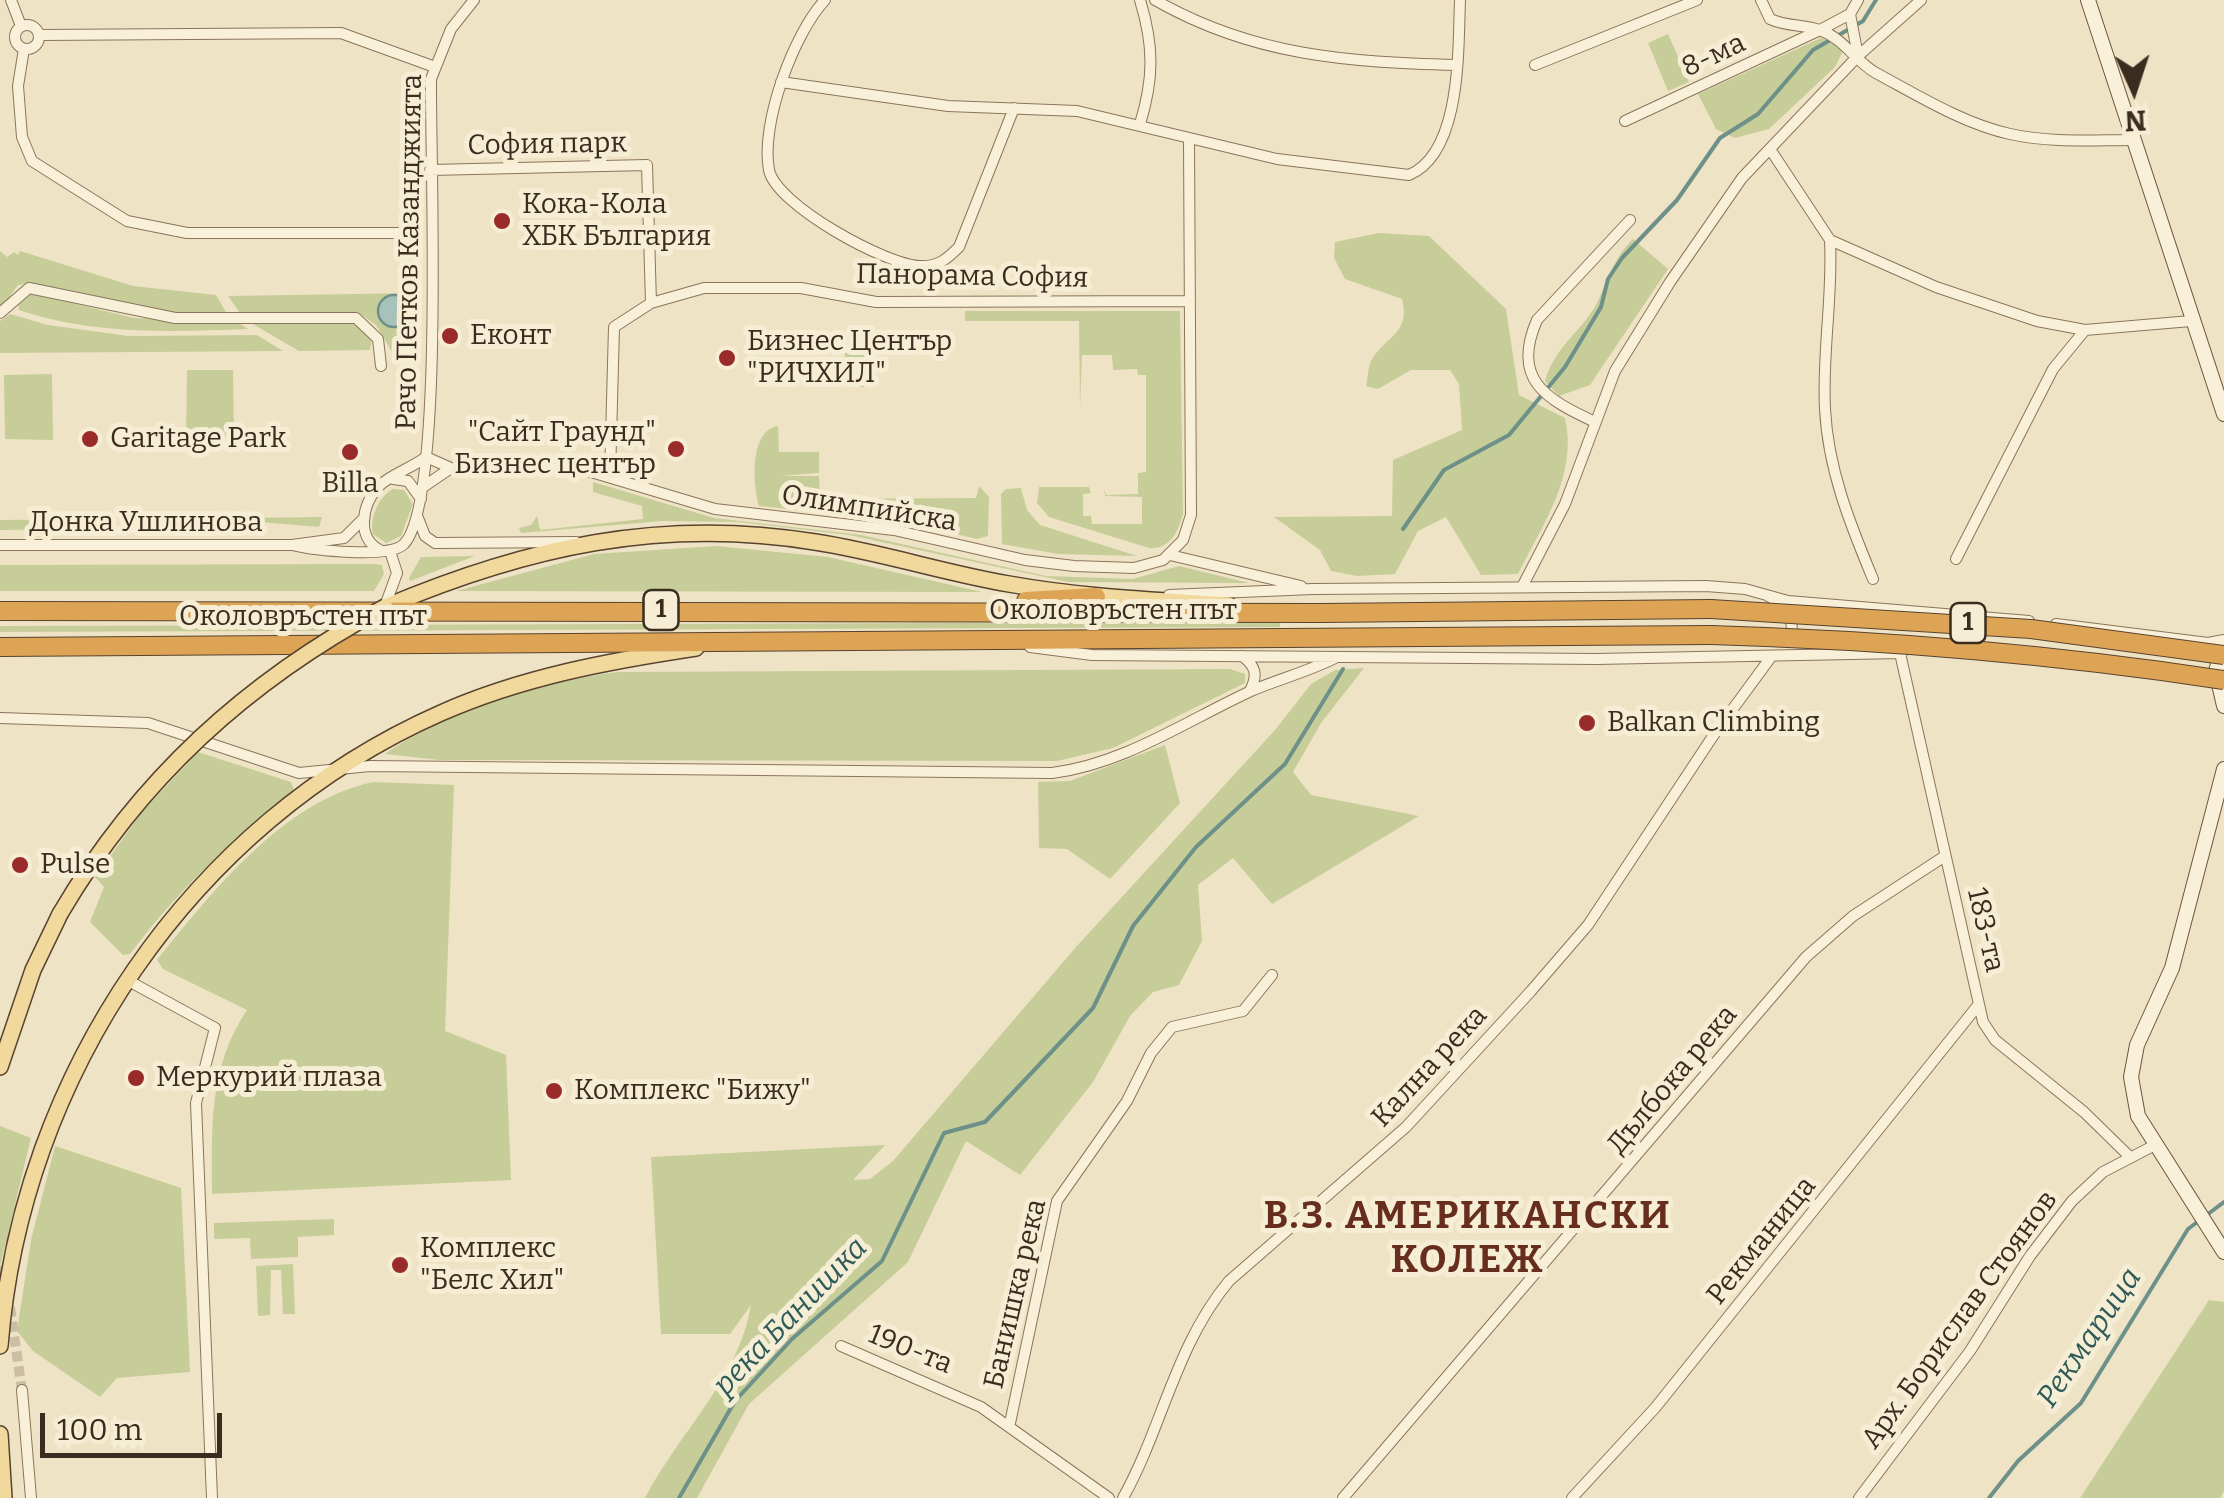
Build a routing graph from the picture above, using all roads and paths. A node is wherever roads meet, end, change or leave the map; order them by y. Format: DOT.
graph roads {
  1 [pos="11,0"];
  2 [pos="474,0"];
  3 [pos="825,0"];
  4 [pos="1140,0"];
  5 [pos="1156,0"];
  6 [pos="1460,0"];
  7 [pos="1697,0"];
  8 [pos="1761,0"];
  9 [pos="1858,0"];
  10 [pos="1921,0"];
  11 [pos="2088,0"];
  12 [pos="1850,14"];
  13 [pos="21,26"];
  14 [pos="1820,30"];
  15 [pos="39,36"];
  16 [pos="24,49"];
  17 [pos="1858,56"];
  18 [pos="1457,65"];
  19 [pos="1535,65"];
  20 [pos="435,67"];
  21 [pos="781,82"];
  22 [pos="1014,108"];
  23 [pos="1624,120"];
  24 [pos="1140,124"];
  25 [pos="1190,140"];
  26 [pos="2133,140"];
  27 [pos="1770,149"];
  28 [pos="430,170"];
  29 [pos="1630,220"];
  30 [pos="400,233"];
  31 [pos="1830,240"];
  32 [pos="1190,301"];
  33 [pos="651,303"];
  34 [pos="0,314"];
  35 [pos="2191,321"];
  36 [pos="2086,330"];
  37 [pos="381,366"];
  38 [pos="2224,414"];
  39 [pos="1595,422"];
  40 [pos="426,457"];
  41 [pos="451,468"];
  42 [pos="610,476"];
  43 [pos="392,480"];
  44 [pos="423,487"];
  45 [pos="421,500"];
  46 [pos="418,515"];
  47 [pos="364,518"];
  48 [pos="582,542"];
  49 [pos="292,545"];
  50 [pos="0,546"];
  51 [pos="385,551"];
  52 [pos="1170,555"];
  53 [pos="1956,559"];
  54 [pos="1873,579"];
  55 [pos="1522,588"];
  56 [pos="1314,589"];
  57 [pos="1768,596"];
  58 [pos="1096,597"];
  59 [pos="1123,597"];
  60 [pos="385,607"];
  61 [pos="0,611"];
  62 [pos="847,611"];
  63 [pos="1322,613"];
  64 [pos="964,639"];
  65 [pos="740,642"];
  66 [pos="2224,642"];
  67 [pos="0,646"];
  68 [pos="1900,652"];
  69 [pos="2224,655"];
  70 [pos="1242,656"];
  71 [pos="1772,656"];
  72 [pos="1337,657"];
  73 [pos="1250,692"];
  74 [pos="2222,693"];
  75 [pos="0,718"];
  76 [pos="2224,769"];
  77 [pos="332,773"];
  78 [pos="1945,856"];
  79 [pos="1272,975"];
  80 [pos="127,980"];
  81 [pos="1979,1004"];
  82 [pos="0,1068"];
  83 [pos="2155,1145"];
  84 [pos="2130,1157"];
  85 [pos="2223,1251"];
  86 [pos="0,1346"];
  87 [pos="841,1346"];
  88 [pos="22,1390"];
  89 [pos="1010,1423"];
  90 [pos="0,1434"];
  91 [pos="4,1498"];
  92 [pos="30,1498"];
  93 [pos="212,1498"];
  94 [pos="1109,1498"];
  95 [pos="1123,1498"];
  96 [pos="1343,1498"];
  97 [pos="1572,1498"];
  98 [pos="1858,1498"];
  1 -- 13 [label="street"];
  2 -- 20 [label="street, Рачо Петков Казанджията"];
  3 -- 21 [label="street"];
  4 -- 24 [label="street"];
  5 -- 18 [label="street"];
  6 -- 18 [label="street"];
  7 -- 19 [label="street"];
  8 -- 14 [label="street"];
  9 -- 12 [label="street"];
  10 -- 17 [label="street"];
  11 -- 26 [label="main road"];
  12 -- 14 [label="street, 8-ма"];
  12 -- 17 [label="street"];
  13 -- 15 [label="street"];
  13 -- 16 [label="street"];
  14 -- 17 [label="street"];
  14 -- 23 [label="street, 8-ма"];
  15 -- 16 [label="street"];
  15 -- 20 [label="street"];
  16 -- 30 [label="street"];
  17 -- 26 [label="street"];
  17 -- 27 [label="street"];
  18 -- 25 [label="street"];
  20 -- 28 [label="street, Рачо Петков Казанджията"];
  21 -- 22 [label="street"];
  21 -- 22 [label="street"];
  22 -- 24 [label="street"];
  24 -- 25 [label="street"];
  25 -- 32 [label="street"];
  26 -- 35 [label="main road"];
  27 -- 31 [label="street"];
  27 -- 39 [label="street"];
  28 -- 33 [label="street, София парк"];
  28 -- 40 [label="street, Рачо Петков Казанджията"];
  29 -- 39 [label="street"];
  31 -- 36 [label="street"];
  31 -- 54 [label="street"];
  32 -- 33 [label="street, Панорама София"];
  32 -- 52 [label="street"];
  33 -- 42 [label="street, Панорама София"];
  34 -- 37 [label="street"];
  35 -- 36 [label="street"];
  35 -- 38 [label="main road"];
  36 -- 53 [label="street"];
  39 -- 55 [label="street"];
  40 -- 41 [label="street"];
  40 -- 43 [label="street, Рачо Петков Казанджията"];
  40 -- 44 [label="street, Рачо Петков Казанджията"];
  41 -- 42 [label="street, Олимпийска"];
  41 -- 44 [label="street"];
  42 -- 52 [label="street, Олимпийска"];
  43 -- 45 [label="street"];
  43 -- 47 [label="street"];
  44 -- 45 [label="street, Рачо Петков Казанджията"];
  45 -- 46 [label="street"];
  46 -- 48 [label="street"];
  46 -- 51 [label="street"];
  47 -- 49 [label="street, Донка Ушлинова"];
  47 -- 51 [label="street"];
  48 -- 58 [label="main road"];
  48 -- 60 [label="main road"];
  49 -- 50 [label="street, Донка Ушлинова"];
  49 -- 51 [label="street, Донка Ушлинова"];
  51 -- 60 [label="street"];
  52 -- 56 [label="street, Олимпийска"];
  55 -- 56 [label="street"];
  55 -- 57 [label="street"];
  56 -- 59 [label="street"];
  57 -- 66 [label="street"];
  57 -- 71 [label="street, Кална река"];
  58 -- 59 [label="main road"];
  58 -- 62 [label="highway"];
  59 -- 63 [label="main road"];
  60 -- 82 [label="main road, bridge"];
  61 -- 62 [label="highway, Околовръстен път / 1"];
  62 -- 63 [label="highway, Околовръстен път / 1"];
  63 -- 69 [label="highway, Околовръстен път / 1, bridge"];
  64 -- 65 [label="highway, Околовръстен път / 1"];
  64 -- 70 [label="street"];
  64 -- 74 [label="highway, Околовръстен път / 1, bridge"];
  65 -- 67 [label="highway, Околовръстен път / 1"];
  65 -- 77 [label="main road"];
  66 -- 74 [label="main road"];
  68 -- 71 [label="street"];
  68 -- 74 [label="street"];
  68 -- 78 [label="street, 183-та"];
  70 -- 72 [label="street"];
  70 -- 73 [label="street"];
  71 -- 72 [label="street"];
  71 -- 95 [label="street, Кална река"];
  72 -- 73 [label="street"];
  73 -- 77 [label="street"];
  75 -- 77 [label="street"];
  76 -- 83 [label="main road"];
  77 -- 80 [label="main road"];
  78 -- 81 [label="street, 183-та"];
  78 -- 96 [label="street, Дълбока река"];
  79 -- 89 [label="street, Банишка река"];
  80 -- 86 [label="main road"];
  80 -- 93 [label="street"];
  81 -- 84 [label="street, 183-та"];
  81 -- 97 [label="street, Рекманица"];
  83 -- 84 [label="street, Арх. Борислав Стоянов"];
  83 -- 85 [label="main road"];
  84 -- 98 [label="street, Арх. Борислав Стоянов"];
  87 -- 89 [label="street, 190-та"];
  88 -- 92 [label="street"];
  89 -- 94 [label="street, 190-та"];
  90 -- 91 [label="main road"];
}
